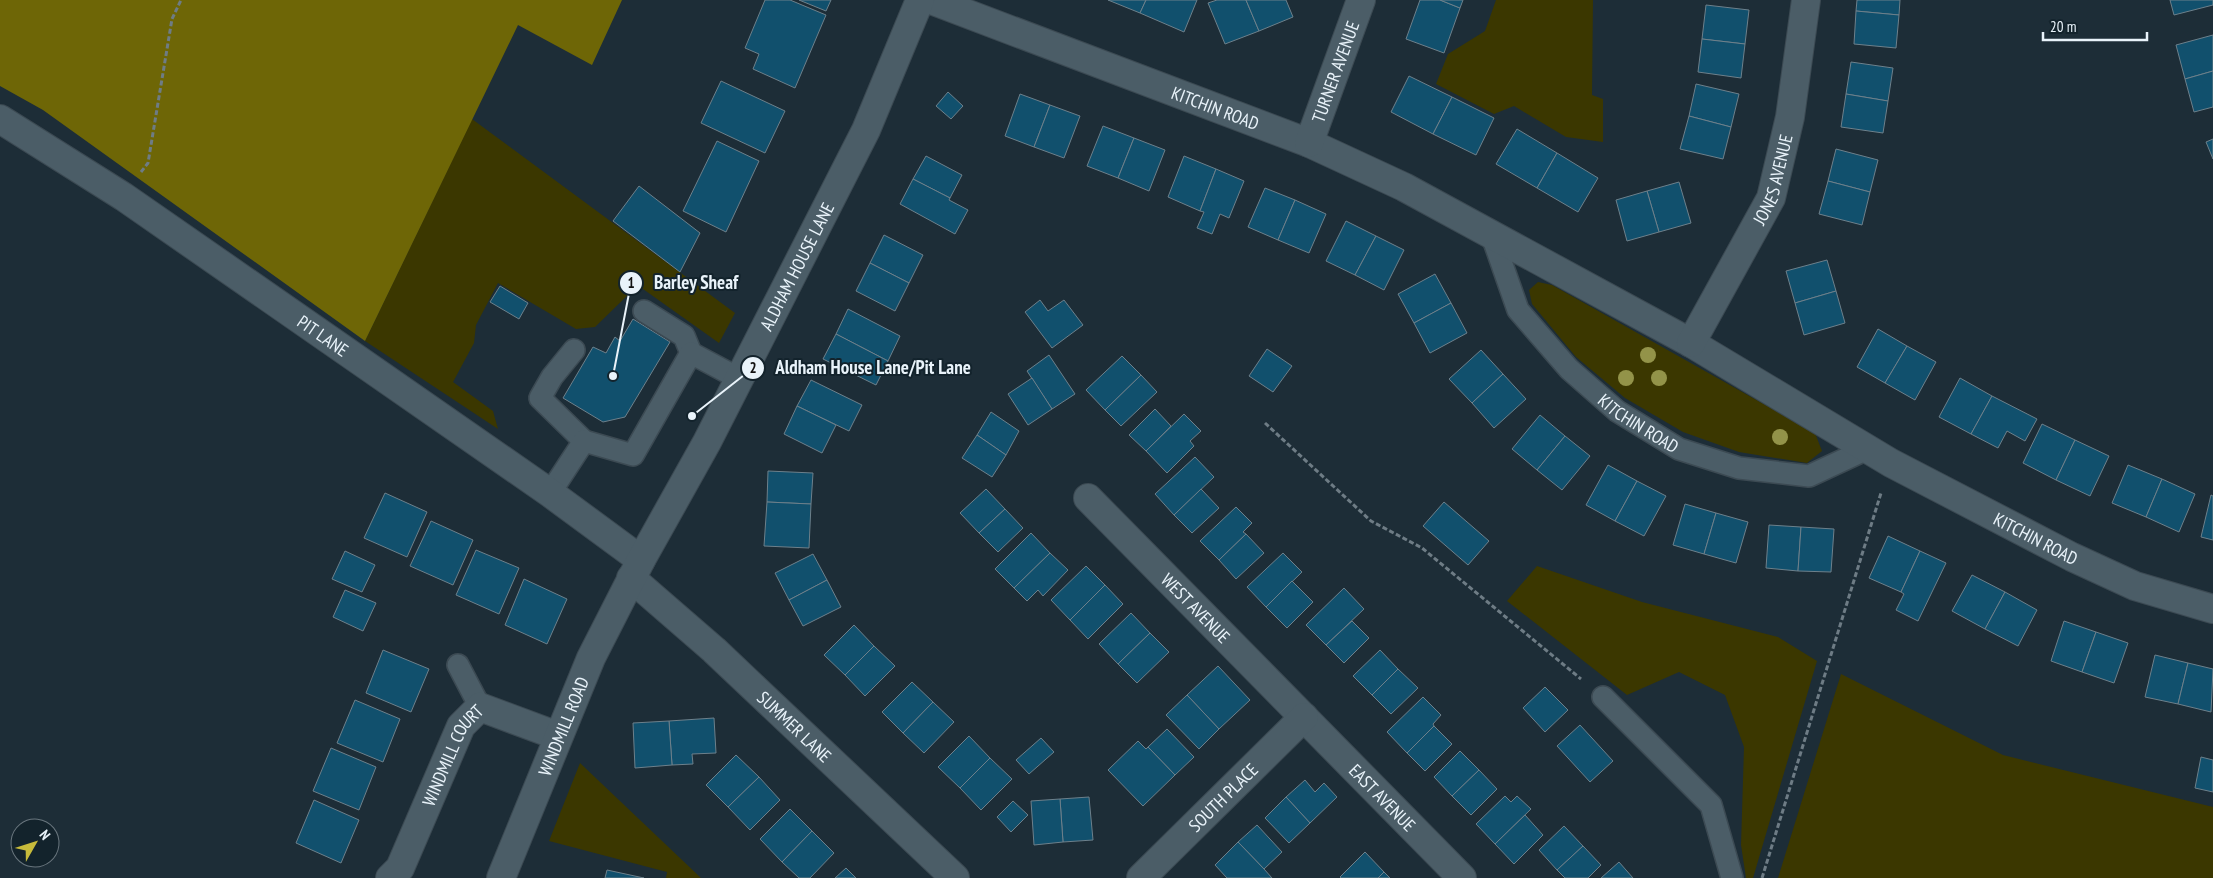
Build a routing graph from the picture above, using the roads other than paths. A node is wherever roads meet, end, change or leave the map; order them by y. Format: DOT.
graph roads {
  1 [pos="920,0"];
  2 [pos="930,0"];
  3 [pos="1361,0"];
  4 [pos="1806,0"];
  5 [pos="0,120"];
  6 [pos="1309,143"];
  7 [pos="1491,233"];
  8 [pos="644,311"];
  9 [pos="1691,343"];
  10 [pos="574,350"];
  11 [pos="691,354"];
  12 [pos="738,378"];
  13 [pos="584,441"];
  14 [pos="1867,449"];
  15 [pos="550,493"];
  16 [pos="1088,498"];
  17 [pos="636,569"];
  18 [pos="2213,609"];
  19 [pos="458,665"];
  20 [pos="1603,697"];
  21 [pos="480,707"];
  22 [pos="1304,717"];
  23 [pos="558,736"];
  24 [pos="390,878"];
  25 [pos="501,878"];
  26 [pos="954,878"];
  27 [pos="1141,878"];
  28 [pos="1462,878"];
  29 [pos="1732,878"];
  1 -- 12 [label="street, ALDHAM HOUSE LANE"];
  2 -- 6 [label="street, KITCHIN ROAD"];
  3 -- 6 [label="street, TURNER AVENUE"];
  4 -- 9 [label="street, JONES AVENUE"];
  5 -- 15 [label="street, PIT LANE"];
  6 -- 7 [label="street, KITCHIN ROAD"];
  7 -- 9 [label="street, KITCHIN ROAD"];
  7 -- 14 [label="lane, KITCHIN ROAD"];
  8 -- 11 [label="lane"];
  9 -- 14 [label="street, KITCHIN ROAD"];
  10 -- 13 [label="lane"];
  11 -- 12 [label="lane"];
  11 -- 13 [label="lane"];
  12 -- 17 [label="street, ALDHAM HOUSE LANE"];
  13 -- 15 [label="lane"];
  14 -- 18 [label="street, KITCHIN ROAD"];
  15 -- 17 [label="street, PIT LANE"];
  16 -- 22 [label="street, WEST AVENUE"];
  17 -- 23 [label="street, WINDMILL ROAD"];
  17 -- 26 [label="street, SUMMER LANE"];
  19 -- 21 [label="lane"];
  20 -- 29 [label="lane"];
  21 -- 23 [label="street, WINDMILL COURT"];
  21 -- 24 [label="street, WINDMILL COURT"];
  22 -- 27 [label="street, SOUTH PLACE"];
  22 -- 28 [label="street, EAST AVENUE"];
  23 -- 25 [label="street, WINDMILL ROAD"];
}
